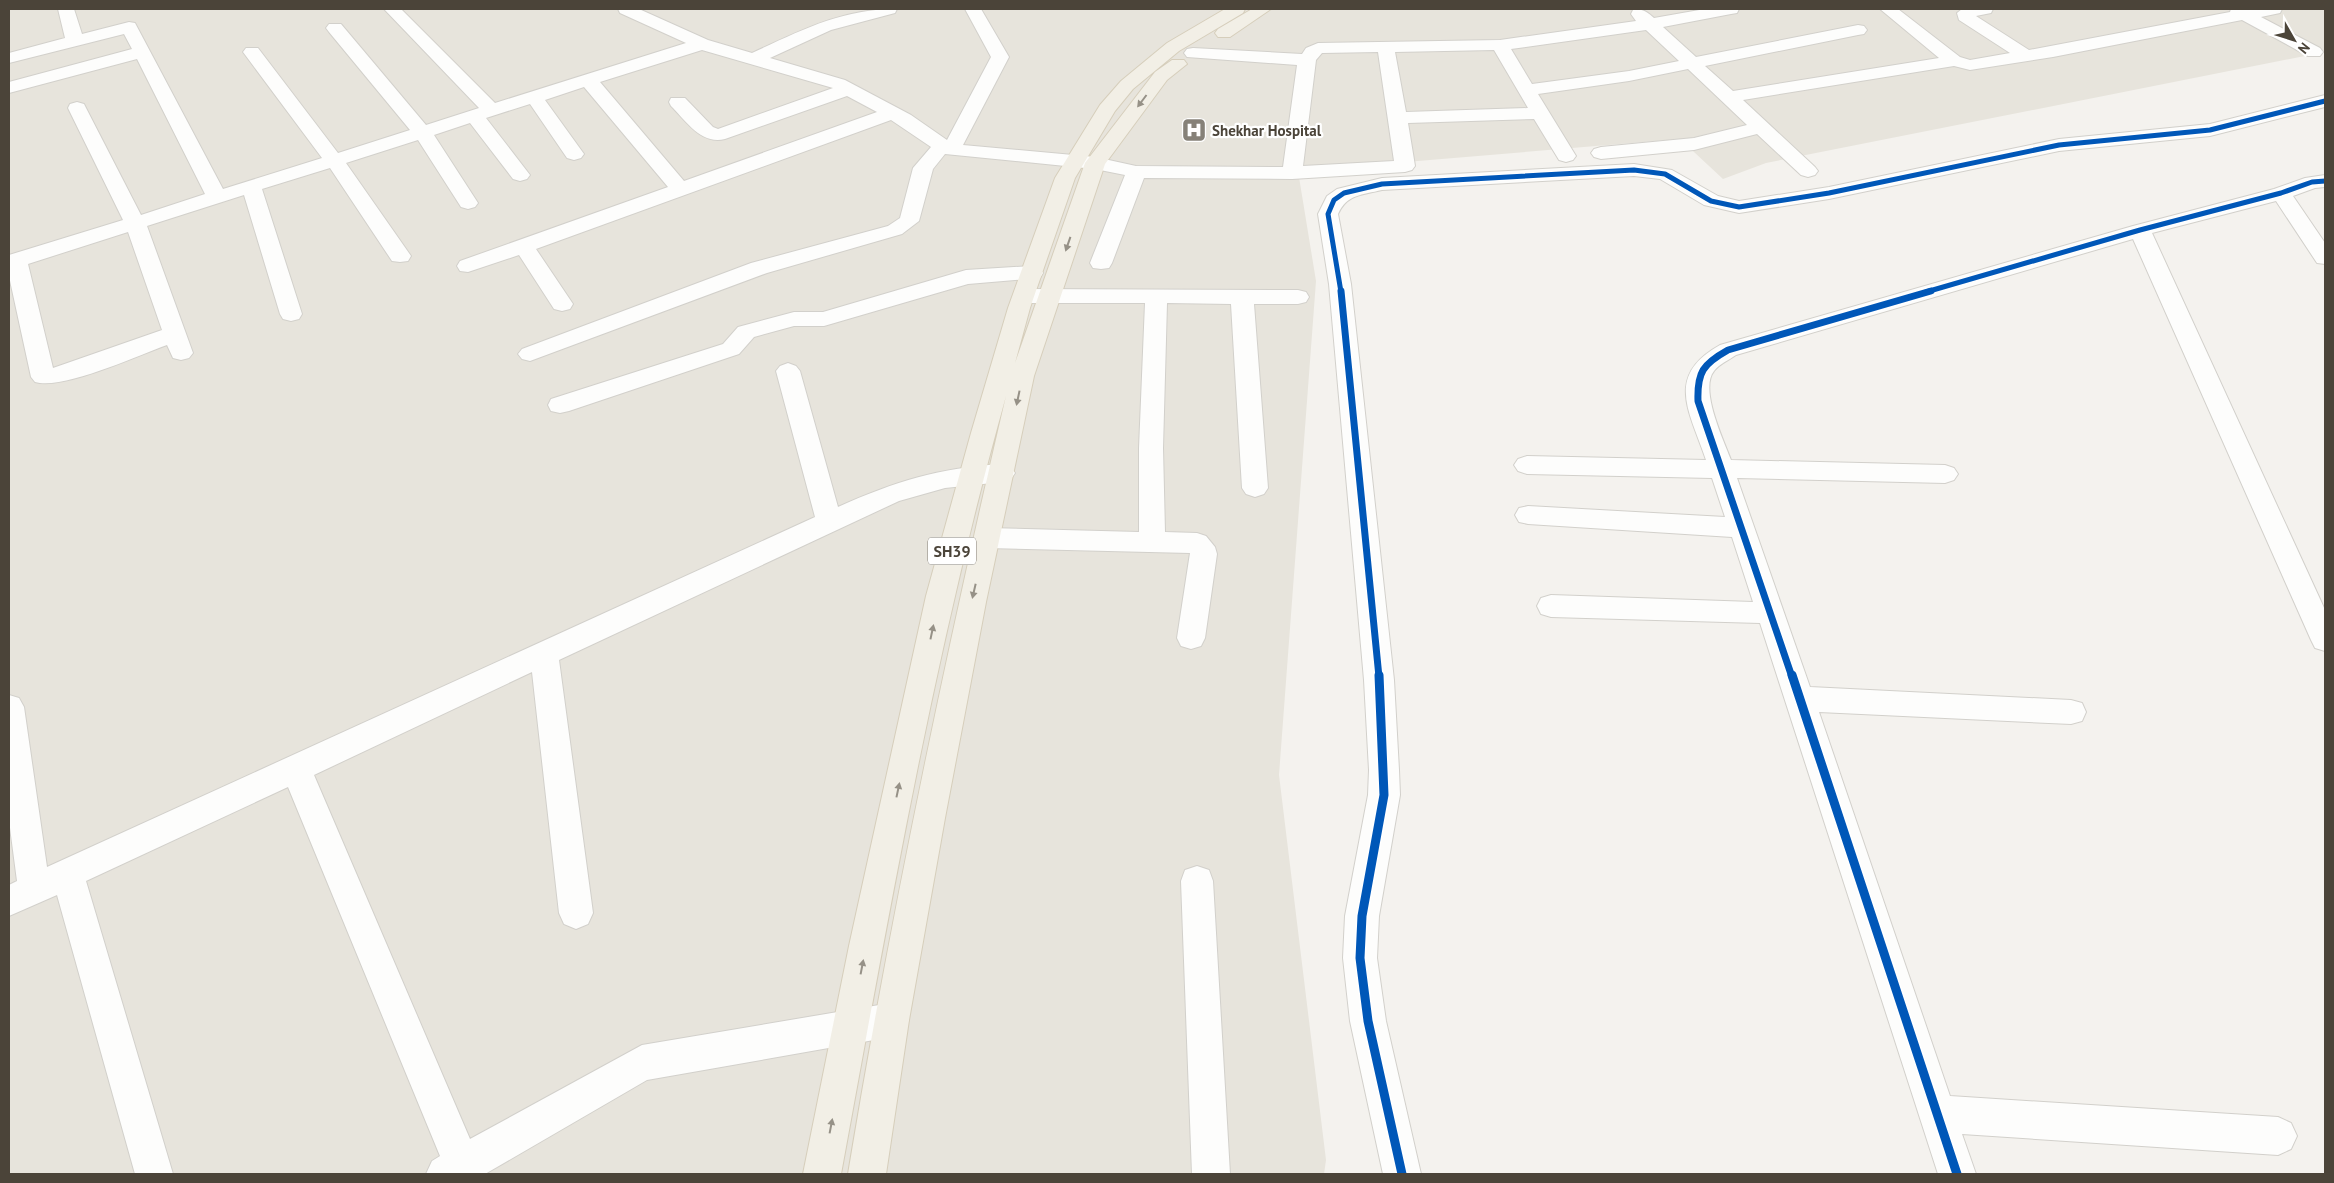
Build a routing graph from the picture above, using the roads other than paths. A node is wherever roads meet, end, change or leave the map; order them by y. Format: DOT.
graph roads {
  1 [pos="392,9"];
  2 [pos="626,9"];
  3 [pos="886,9"];
  4 [pos="972,9"];
  5 [pos="1237,9"];
  6 [pos="1263,9"];
  7 [pos="1632,9"];
  8 [pos="1731,9"];
  9 [pos="1888,9"];
  10 [pos="1985,9"];
  11 [pos="2274,9"];
  12 [pos="1704,11"];
  13 [pos="2240,12"];
  14 [pos="1650,24"];
  15 [pos="71,25"];
  16 [pos="335,28"];
  17 [pos="1858,30"];
  18 [pos="702,44"];
  19 [pos="1500,45"];
  20 [pos="1386,48"];
  21 [pos="142,52"];
  22 [pos="252,52"];
  23 [pos="2314,52"];
  24 [pos="1193,53"];
  25 [pos="2026,56"];
  26 [pos="9,58"];
  27 [pos="756,58"];
  28 [pos="1307,60"];
  29 [pos="1954,61"];
  30 [pos="1691,62"];
  31 [pos="588,80"];
  32 [pos="9,88"];
  33 [pos="848,89"];
  34 [pos="1527,90"];
  35 [pos="534,97"];
  36 [pos="1729,97"];
  37 [pos="2325,101"];
  38 [pos="678,102"];
  39 [pos="76,108"];
  40 [pos="482,113"];
  41 [pos="892,113"];
  42 [pos="1540,113"];
  43 [pos="1397,118"];
  44 [pos="1762,127"];
  45 [pos="422,132"];
  46 [pos="946,148"];
  47 [pos="574,154"];
  48 [pos="1566,156"];
  49 [pos="334,160"];
  50 [pos="1085,162"];
  51 [pos="1405,166"];
  52 [pos="1808,171"];
  53 [pos="1136,172"];
  54 [pos="1292,172"];
  55 [pos="520,175"];
  56 [pos="2325,180"];
  57 [pos="251,186"];
  58 [pos="681,190"];
  59 [pos="2281,193"];
  60 [pos="217,197"];
  61 [pos="468,203"];
  62 [pos="135,223"];
  63 [pos="2140,230"];
  64 [pos="524,246"];
  65 [pos="400,256"];
  66 [pos="2325,258"];
  67 [pos="12,262"];
  68 [pos="1101,263"];
  69 [pos="468,266"];
  70 [pos="1035,289"];
  71 [pos="1156,296"];
  72 [pos="1242,297"];
  73 [pos="1298,297"];
  74 [pos="562,304"];
  75 [pos="291,314"];
  76 [pos="530,354"];
  77 [pos="788,371"];
  78 [pos="560,405"];
  79 [pos="1527,465"];
  80 [pos="1722,470"];
  81 [pos="1002,473"];
  82 [pos="1945,474"];
  83 [pos="972,475"];
  84 [pos="1255,488"];
  85 [pos="1528,515"];
  86 [pos="829,520"];
  87 [pos="1742,528"];
  88 [pos="987,538"];
  89 [pos="1152,542"];
  90 [pos="1551,606"];
  91 [pos="1771,614"];
  92 [pos="1191,638"];
  93 [pos="2325,640"];
  94 [pos="544,652"];
  95 [pos="1799,699"];
  96 [pos="9,707"];
  97 [pos="2071,712"];
  98 [pos="295,767"];
  99 [pos="929,818"];
  100 [pos="892,819"];
  101 [pos="67,874"];
  102 [pos="1197,881"];
  103 [pos="22,895"];
  104 [pos="576,913"];
  105 [pos="891,1020"];
  106 [pos="850,1028"];
  107 [pos="1938,1114"];
  108 [pos="2278,1136"];
  109 [pos="458,1170"];
  110 [pos="154,1174"];
  111 [pos="822,1174"];
  112 [pos="867,1174"];
  113 [pos="1211,1174"];
  114 [pos="1402,1174"];
  115 [pos="1957,1174"];
  1 -- 40 [label="street"];
  2 -- 18 [label="street"];
  3 -- 27 [label="street"];
  4 -- 46 [label="street"];
  5 -- 50 [label="main road, SH39"];
  6 -- 24 [label="main road, SH39"];
  7 -- 14 [label="street"];
  8 -- 12 [label="street"];
  9 -- 29 [label="street"];
  10 -- 25 [label="street"];
  11 -- 13 [label="street"];
  12 -- 14 [label="street"];
  13 -- 23 [label="street"];
  13 -- 25 [label="street"];
  14 -- 19 [label="street"];
  14 -- 30 [label="street"];
  15 -- 21 [label="street"];
  15 -- 26 [label="street"];
  16 -- 45 [label="street"];
  17 -- 30 [label="street"];
  18 -- 27 [label="street"];
  18 -- 31 [label="street"];
  19 -- 20 [label="street"];
  19 -- 34 [label="street"];
  20 -- 28 [label="street"];
  20 -- 43 [label="street"];
  21 -- 32 [label="street"];
  21 -- 60 [label="street"];
  22 -- 49 [label="street"];
  24 -- 28 [label="street"];
  24 -- 50 [label="main road, SH39, one-way"];
  25 -- 29 [label="street"];
  27 -- 33 [label="street"];
  28 -- 54 [label="street"];
  29 -- 36 [label="street"];
  30 -- 34 [label="street"];
  30 -- 36 [label="street"];
  31 -- 35 [label="street"];
  31 -- 58 [label="street"];
  33 -- 38 [label="street"];
  33 -- 41 [label="street"];
  34 -- 42 [label="street"];
  35 -- 40 [label="street"];
  35 -- 47 [label="street"];
  36 -- 44 [label="street"];
  37 -- 114 [label="street"];
  39 -- 62 [label="street"];
  40 -- 45 [label="street"];
  40 -- 55 [label="street"];
  41 -- 46 [label="street"];
  41 -- 58 [label="street"];
  42 -- 43 [label="street"];
  42 -- 48 [label="street"];
  43 -- 51 [label="street"];
  44 -- 48 [label="street"];
  44 -- 52 [label="street"];
  45 -- 49 [label="street"];
  45 -- 61 [label="street"];
  46 -- 50 [label="street"];
  46 -- 76 [label="street"];
  48 -- 51 [label="street"];
  49 -- 57 [label="street"];
  49 -- 65 [label="street"];
  50 -- 53 [label="street"];
  50 -- 70 [label="main road, SH39"];
  51 -- 54 [label="street"];
  53 -- 54 [label="street"];
  53 -- 68 [label="street"];
  56 -- 59 [label="street"];
  57 -- 60 [label="street"];
  57 -- 75 [label="street"];
  58 -- 64 [label="street"];
  59 -- 63 [label="street"];
  59 -- 66 [label="street"];
  60 -- 62 [label="street"];
  62 -- 67 [label="street"];
  62 -- 67 [label="street"];
  63 -- 80 [label="street"];
  63 -- 93 [label="street"];
  64 -- 69 [label="street"];
  64 -- 74 [label="street"];
  70 -- 71 [label="street"];
  70 -- 78 [label="street"];
  70 -- 81 [label="main road, SH39, one-way"];
  70 -- 83 [label="main road, SH39"];
  71 -- 72 [label="street"];
  71 -- 89 [label="street"];
  72 -- 73 [label="street"];
  72 -- 84 [label="street"];
  77 -- 86 [label="street"];
  79 -- 80 [label="street"];
  80 -- 82 [label="street"];
  80 -- 87 [label="street"];
  81 -- 83 [label="street"];
  81 -- 88 [label="main road, SH39"];
  83 -- 86 [label="street"];
  100 -- 83 [label="main road, SH39, one-way"];
  85 -- 87 [label="street"];
  86 -- 94 [label="street"];
  87 -- 91 [label="street"];
  88 -- 89 [label="street"];
  88 -- 99 [label="main road, SH39, one-way"];
  89 -- 92 [label="street"];
  90 -- 91 [label="street"];
  91 -- 95 [label="street"];
  94 -- 98 [label="street"];
  94 -- 104 [label="street"];
  95 -- 97 [label="street"];
  95 -- 107 [label="street"];
  96 -- 103 [label="street"];
  98 -- 101 [label="street"];
  98 -- 109 [label="street"];
  99 -- 100 [label="main road"];
  99 -- 105 [label="main road, SH39"];
  106 -- 100 [label="main road, SH39, one-way"];
  101 -- 103 [label="street"];
  101 -- 110 [label="street"];
  102 -- 113 [label="street"];
  105 -- 106 [label="street"];
  105 -- 112 [label="main road, SH39"];
  106 -- 109 [label="street"];
  111 -- 106 [label="main road, SH39, one-way"];
  107 -- 108 [label="street"];
  107 -- 115 [label="street"];
}
